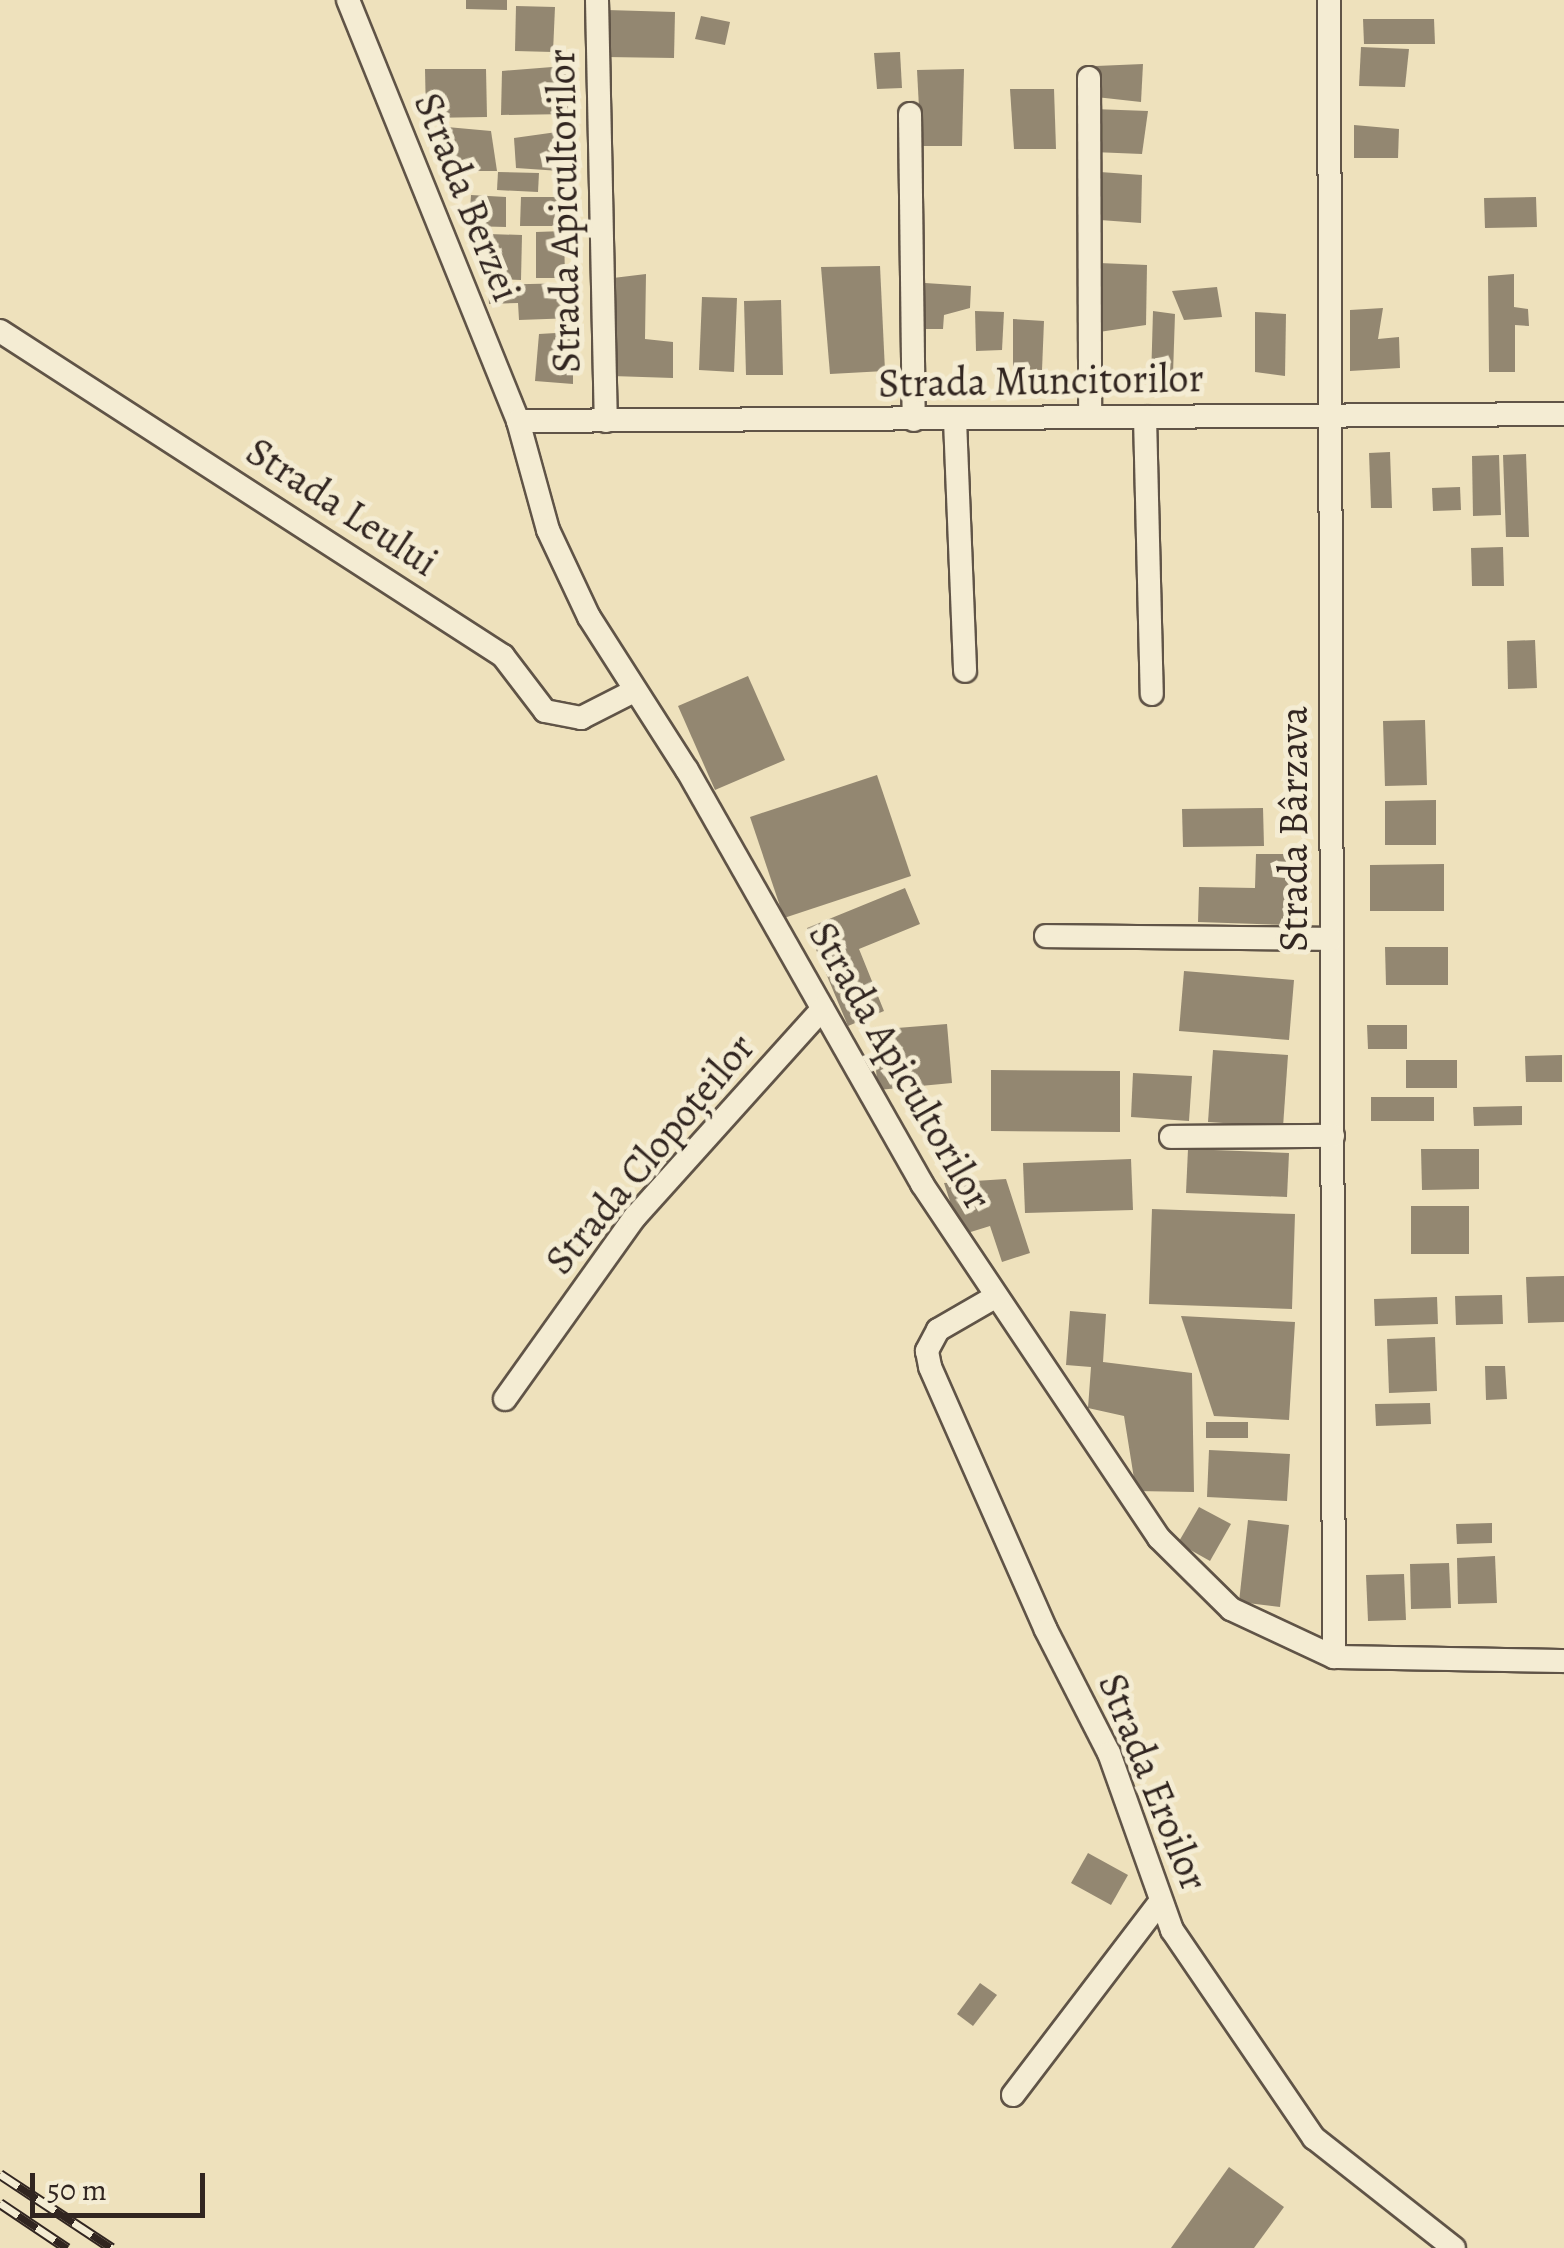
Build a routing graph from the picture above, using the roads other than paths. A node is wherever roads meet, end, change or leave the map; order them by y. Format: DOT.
graph roads {
  1 [pos="348,0"];
  2 [pos="598,0"];
  3 [pos="1329,0"];
  4 [pos="1089,78"];
  5 [pos="910,114"];
  6 [pos="0,331"];
  7 [pos="1564,414"];
  8 [pos="1330,416"];
  9 [pos="1144,417"];
  10 [pos="1090,418"];
  11 [pos="914,420"];
  12 [pos="955,420"];
  13 [pos="518,421"];
  14 [pos="606,422"];
  15 [pos="965,671"];
  16 [pos="634,691"];
  17 [pos="1152,694"];
  18 [pos="1046,936"];
  19 [pos="1332,938"];
  20 [pos="822,1008"];
  21 [pos="1171,1136"];
  22 [pos="1333,1136"];
  23 [pos="995,1298"];
  24 [pos="505,1399"];
  25 [pos="1334,1657"];
  26 [pos="1564,1661"];
  27 [pos="1161,1901"];
  28 [pos="1013,2096"];
  29 [pos="1454,2248"];
  1 -- 13 [label="street, Strada Berzei"];
  2 -- 14 [label="street, Strada Apicultorilor"];
  3 -- 8 [label="street, Strada Bârzava"];
  4 -- 10 [label="street"];
  5 -- 11 [label="street"];
  6 -- 16 [label="street, Strada Leului"];
  7 -- 8 [label="street, Strada Muncitorilor"];
  8 -- 9 [label="street, Strada Muncitorilor"];
  8 -- 19 [label="street, Strada Bârzava"];
  9 -- 10 [label="street, Strada Muncitorilor"];
  9 -- 17 [label="street"];
  10 -- 12 [label="street, Strada Muncitorilor"];
  11 -- 12 [label="street, Strada Muncitorilor"];
  11 -- 14 [label="street, Strada Muncitorilor"];
  12 -- 15 [label="street"];
  13 -- 14 [label="street, Strada Muncitorilor"];
  13 -- 16 [label="street, Strada Apicultorilor"];
  16 -- 20 [label="street, Strada Apicultorilor"];
  18 -- 19 [label="street"];
  19 -- 22 [label="street, Strada Bârzava"];
  20 -- 23 [label="street, Strada Apicultorilor"];
  20 -- 24 [label="street, Strada Clopoțeilor"];
  21 -- 22 [label="street"];
  22 -- 25 [label="street, Strada Bârzava"];
  23 -- 25 [label="street, Strada Apicultorilor"];
  23 -- 27 [label="street, Strada Eroilor"];
  25 -- 26 [label="street"];
  27 -- 28 [label="street"];
  27 -- 29 [label="street, Strada Eroilor"];
}
